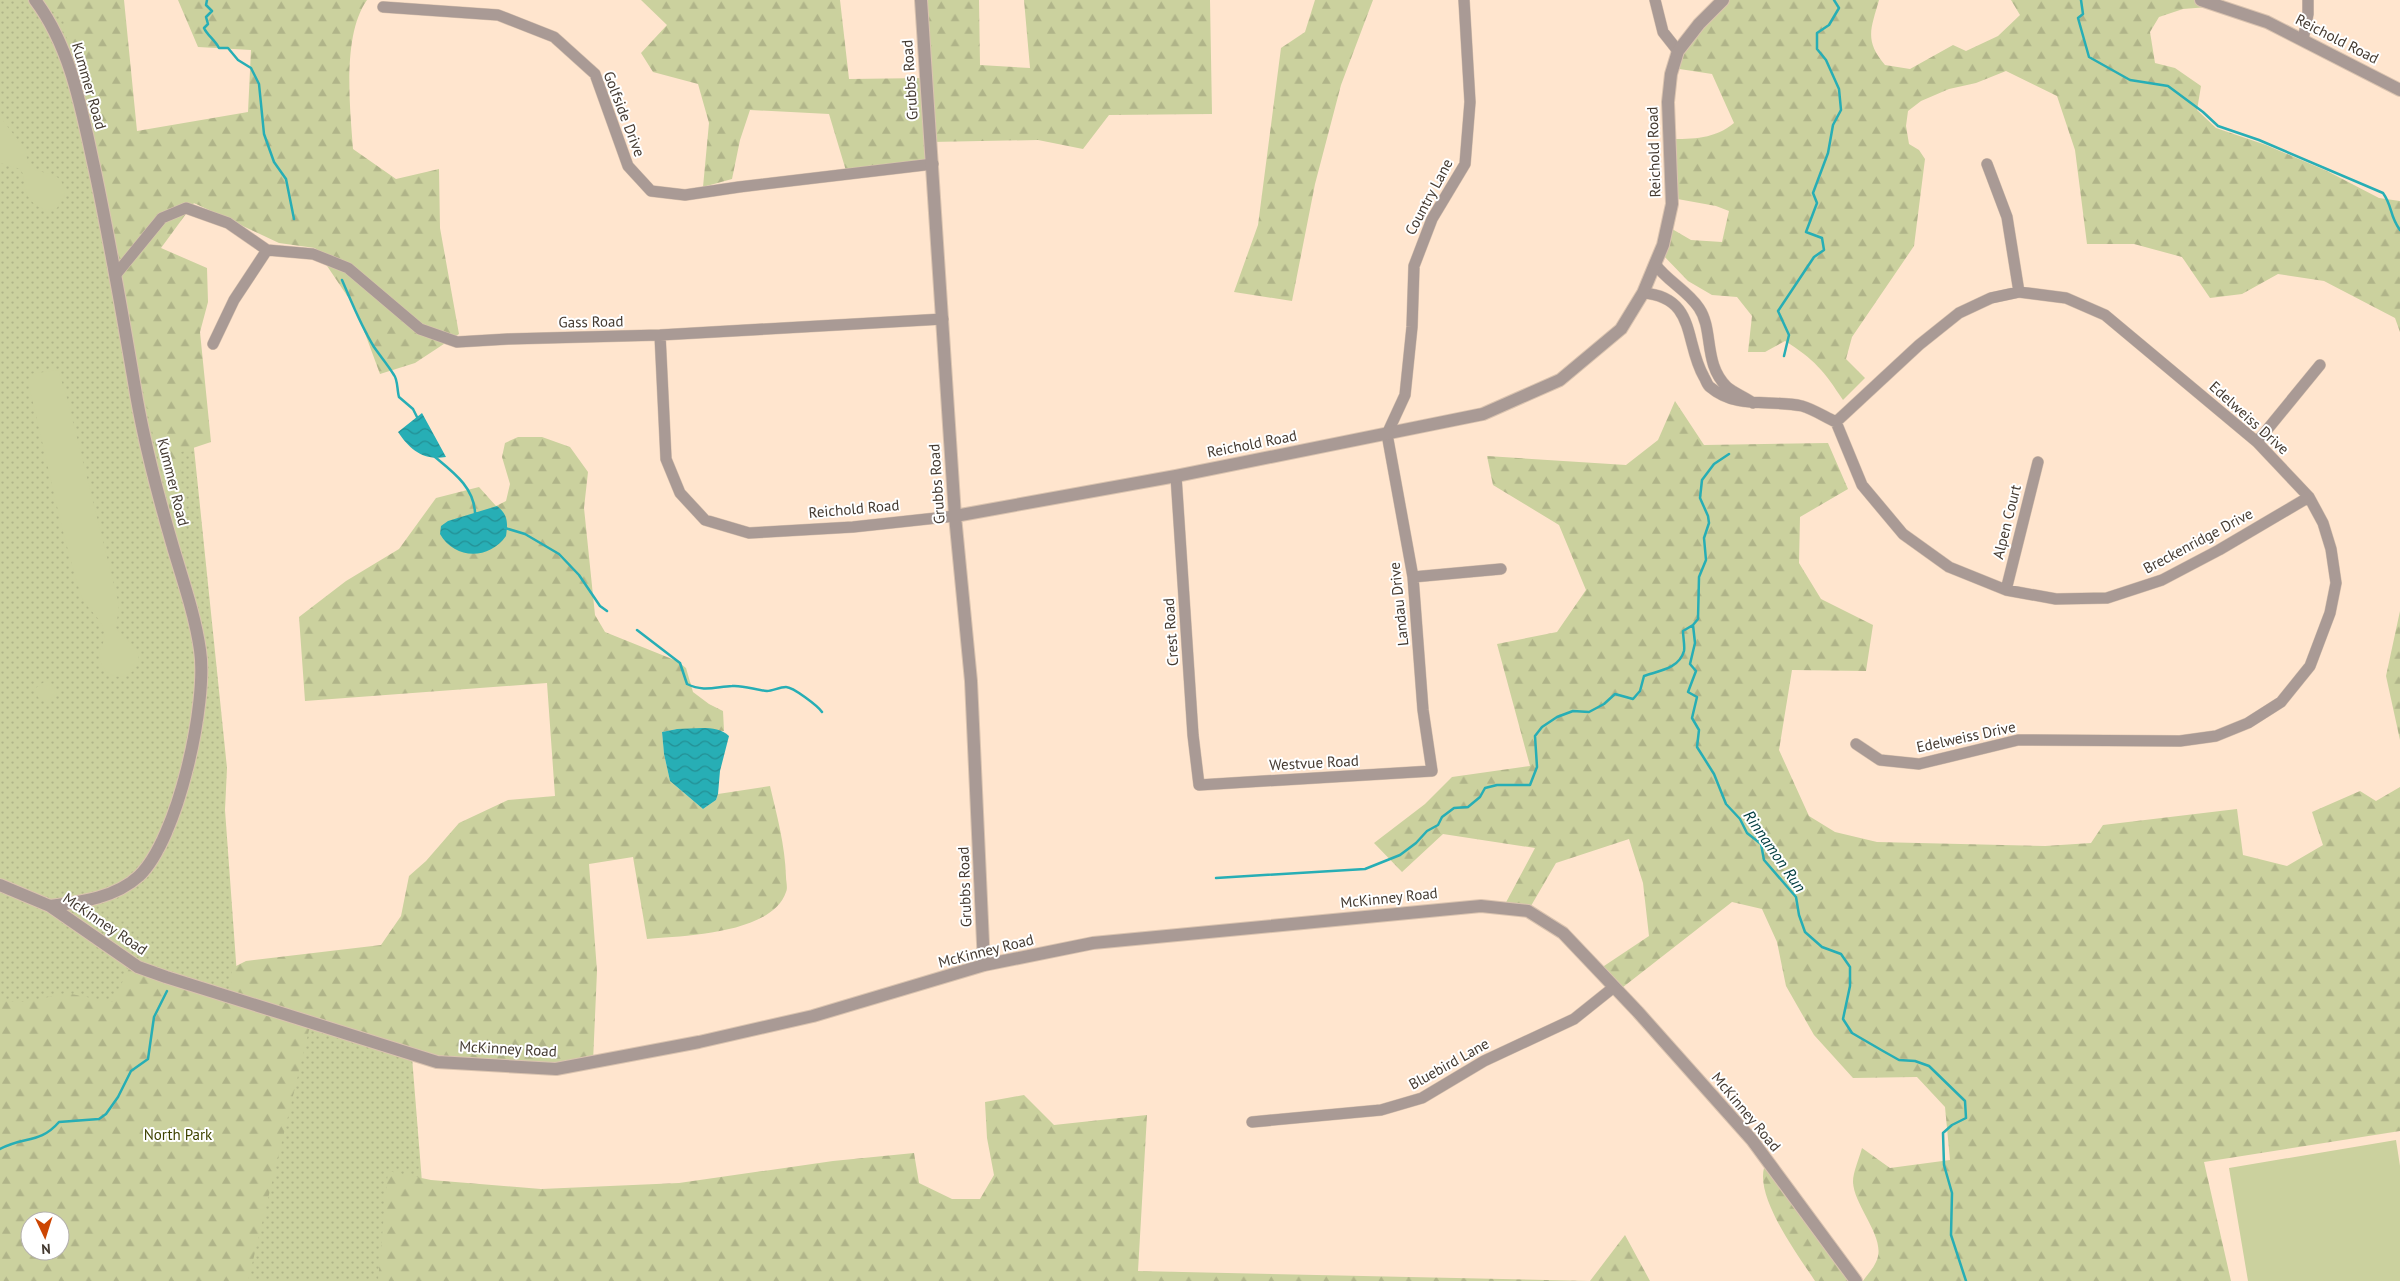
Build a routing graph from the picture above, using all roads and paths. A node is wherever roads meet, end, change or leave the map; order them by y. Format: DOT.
graph roads {
  1 [pos="35,0"];
  2 [pos="921,0"];
  3 [pos="1464,0"];
  4 [pos="1654,0"];
  5 [pos="1723,0"];
  6 [pos="2201,0"];
  7 [pos="2308,0"];
  8 [pos="383,7"];
  9 [pos="2303,40"];
  10 [pos="1678,51"];
  11 [pos="2400,90"];
  12 [pos="933,164"];
  13 [pos="1987,164"];
  14 [pos="267,250"];
  15 [pos="1655,264"];
  16 [pos="117,273"];
  17 [pos="1643,292"];
  18 [pos="2019,292"];
  19 [pos="943,319"];
  20 [pos="660,335"];
  21 [pos="213,344"];
  22 [pos="2320,365"];
  23 [pos="1753,403"];
  24 [pos="1836,422"];
  25 [pos="1387,434"];
  26 [pos="2257,442"];
  27 [pos="2038,462"];
  28 [pos="1176,476"];
  29 [pos="2309,497"];
  30 [pos="955,516"];
  31 [pos="1501,568"];
  32 [pos="1413,577"];
  33 [pos="2006,590"];
  34 [pos="1856,744"];
  35 [pos="1432,771"];
  36 [pos="1199,785"];
  37 [pos="0,885"];
  38 [pos="50,906"];
  39 [pos="984,965"];
  40 [pos="1614,987"];
  41 [pos="1252,1122"];
  42 [pos="1856,1281"];
  1 -- 16 [label="street, Kummer Road"];
  2 -- 12 [label="street, Grubbs Road"];
  3 -- 25 [label="street, Country Lane"];
  4 -- 10 [label="street"];
  5 -- 10 [label="street, Reichold Road"];
  6 -- 9 [label="street, Reichold Road"];
  7 -- 9 [label="street"];
  8 -- 12 [label="street, Golfside Drive"];
  9 -- 11 [label="street, Reichold Road"];
  10 -- 15 [label="street, Reichold Road"];
  12 -- 19 [label="street, Grubbs Road"];
  13 -- 18 [label="street"];
  14 -- 16 [label="street, Gass Road"];
  14 -- 20 [label="street, Gass Road"];
  14 -- 21 [label="street"];
  15 -- 17 [label="street, Reichold Road"];
  15 -- 23 [label="street"];
  16 -- 38 [label="street, Kummer Road"];
  17 -- 23 [label="street"];
  17 -- 25 [label="street, Reichold Road"];
  18 -- 24 [label="street, Edelweiss Drive"];
  18 -- 26 [label="street, Edelweiss Drive"];
  19 -- 20 [label="street, Gass Road"];
  19 -- 30 [label="street, Grubbs Road"];
  20 -- 30 [label="street, Reichold Road"];
  22 -- 26 [label="street"];
  23 -- 24 [label="street"];
  24 -- 33 [label="street, Breckenridge Drive"];
  25 -- 28 [label="street, Reichold Road"];
  25 -- 32 [label="street, Landau Drive"];
  26 -- 29 [label="street, Edelweiss Drive"];
  27 -- 33 [label="street, Alpen Court"];
  28 -- 30 [label="street, Reichold Road"];
  28 -- 36 [label="street, Crest Road"];
  29 -- 33 [label="street, Breckenridge Drive"];
  29 -- 34 [label="street, Edelweiss Drive"];
  30 -- 39 [label="street, Grubbs Road"];
  31 -- 32 [label="street"];
  32 -- 35 [label="street, Landau Drive"];
  35 -- 36 [label="street, Westvue Road"];
  37 -- 38 [label="street, McKinney Road"];
  38 -- 39 [label="street, McKinney Road"];
  39 -- 40 [label="street, McKinney Road"];
  40 -- 41 [label="street, Bluebird Lane"];
  40 -- 42 [label="street, McKinney Road"];
}
